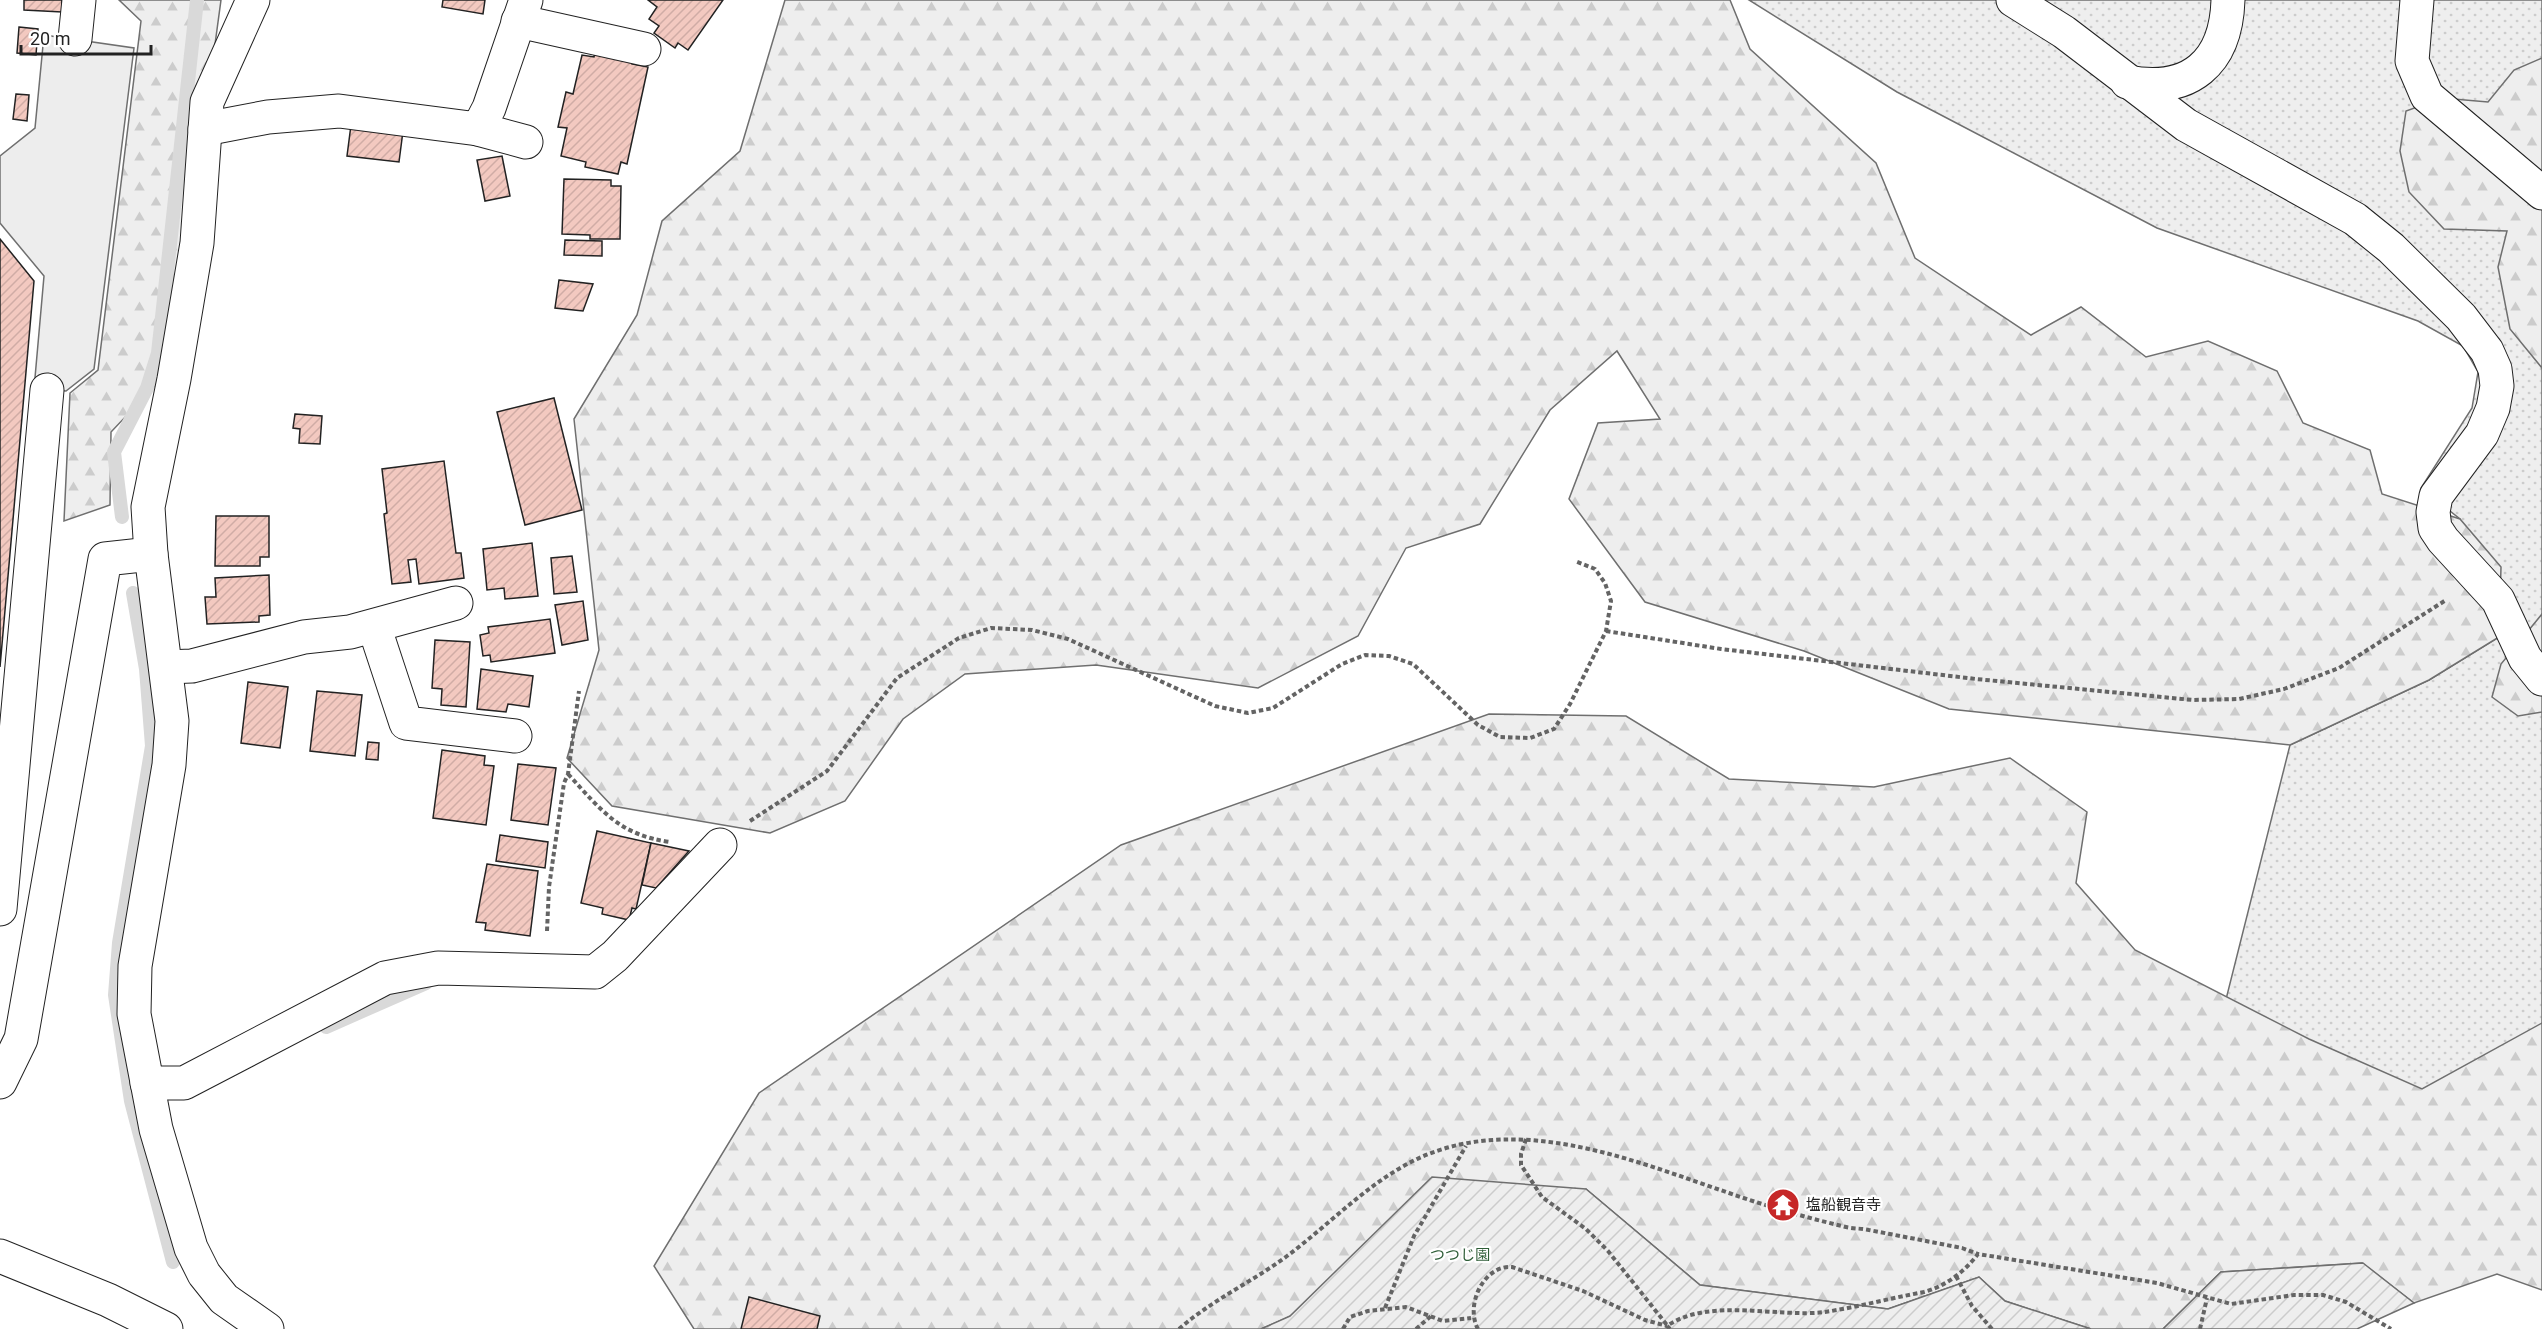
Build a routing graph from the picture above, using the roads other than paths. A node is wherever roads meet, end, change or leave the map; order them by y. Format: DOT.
graph roads {
  1 [pos="79,0"];
  2 [pos="253,0"];
  3 [pos="2013,0"];
  4 [pos="2228,0"];
  5 [pos="2392,0"];
  6 [pos="2417,0"];
  7 [pos="522,10"];
  8 [pos="75,39"];
  9 [pos="644,49"];
  10 [pos="2412,61"];
  11 [pos="2127,82"];
  12 [pos="205,129"];
  13 [pos="478,129"];
  14 [pos="526,142"];
  15 [pos="2542,194"];
  16 [pos="46,390"];
  17 [pos="151,554"];
  18 [pos="456,603"];
  19 [pos="374,626"];
  20 [pos="166,667"];
  21 [pos="2542,679"];
  22 [pos="514,736"];
  23 [pos="720,845"];
  24 [pos="0,909"];
  25 [pos="0,1082"];
  26 [pos="147,1083"];
  27 [pos="0,1256"];
  28 [pos="166,1329"];
  29 [pos="267,1329"];
  1 -- 8 [label="street"];
  2 -- 12 [label="street"];
  3 -- 11 [label="street"];
  4 -- 11 [label="street"];
  5 -- 10 [label="street"];
  6 -- 10 [label="street"];
  7 -- 9 [label="street"];
  7 -- 13 [label="street"];
  10 -- 15 [label="street"];
  11 -- 21 [label="street"];
  12 -- 13 [label="street"];
  12 -- 17 [label="street"];
  13 -- 14 [label="street"];
  16 -- 24 [label="street"];
  17 -- 20 [label="street"];
  17 -- 25 [label="street"];
  18 -- 19 [label="street"];
  19 -- 20 [label="street"];
  19 -- 22 [label="street"];
  20 -- 26 [label="street"];
  23 -- 26 [label="street"];
  26 -- 29 [label="street"];
  27 -- 28 [label="street"];
}
